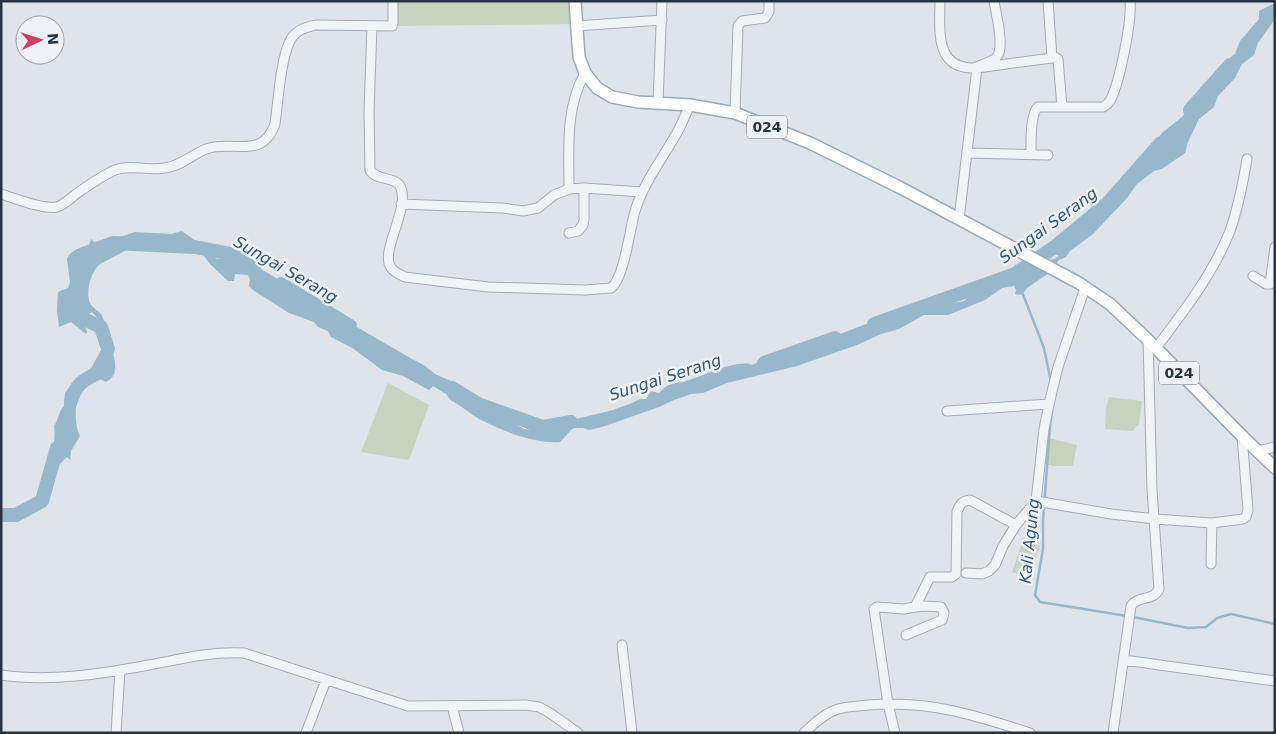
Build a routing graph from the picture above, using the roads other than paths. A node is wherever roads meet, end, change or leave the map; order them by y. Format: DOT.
graph roads {
  1 [pos="393,1"];
  2 [pos="575,1"];
  3 [pos="662,1"];
  4 [pos="769,1"];
  5 [pos="940,1"];
  6 [pos="994,1"];
  7 [pos="1048,1"];
  8 [pos="1130,1"];
  9 [pos="662,20"];
  10 [pos="372,26"];
  11 [pos="576,26"];
  12 [pos="1052,58"];
  13 [pos="977,68"];
  14 [pos="585,73"];
  15 [pos="658,103"];
  16 [pos="690,104"];
  17 [pos="1062,107"];
  18 [pos="735,113"];
  19 [pos="968,153"];
  20 [pos="1031,154"];
  21 [pos="1048,155"];
  22 [pos="1247,159"];
  23 [pos="584,188"];
  24 [pos="569,189"];
  25 [pos="642,192"];
  26 [pos="1,194"];
  27 [pos="401,204"];
  28 [pos="959,219"];
  29 [pos="569,232"];
  30 [pos="1275,247"];
  31 [pos="1253,276"];
  32 [pos="1082,285"];
  33 [pos="1152,344"];
  34 [pos="1050,402"];
  35 [pos="947,411"];
  36 [pos="1242,436"];
  37 [pos="1275,447"];
  38 [pos="1258,451"];
  39 [pos="1275,468"];
  40 [pos="1038,502"];
  41 [pos="1155,518"];
  42 [pos="1212,523"];
  43 [pos="1016,525"];
  44 [pos="1211,564"];
  45 [pos="966,574"];
  46 [pos="915,607"];
  47 [pos="906,635"];
  48 [pos="622,644"];
  49 [pos="1124,660"];
  50 [pos="120,670"];
  51 [pos="1,675"];
  52 [pos="326,680"];
  53 [pos="1275,681"];
  54 [pos="888,704"];
  55 [pos="452,706"];
  56 [pos="116,733"];
  57 [pos="306,733"];
  58 [pos="459,733"];
  59 [pos="578,733"];
  60 [pos="632,733"];
  61 [pos="804,733"];
  62 [pos="895,733"];
  63 [pos="1030,733"];
  64 [pos="1113,733"];
  1 -- 10 [label="street"];
  2 -- 11 [label="main road, 024"];
  3 -- 9 [label="street"];
  4 -- 18 [label="street"];
  5 -- 13 [label="street"];
  6 -- 13 [label="street"];
  7 -- 12 [label="street"];
  8 -- 17 [label="street"];
  9 -- 11 [label="street"];
  9 -- 15 [label="street"];
  10 -- 26 [label="street"];
  10 -- 27 [label="street"];
  11 -- 14 [label="main road, 024"];
  12 -- 13 [label="street"];
  12 -- 17 [label="street"];
  13 -- 19 [label="street"];
  14 -- 15 [label="main road, 024"];
  14 -- 24 [label="street"];
  15 -- 16 [label="main road, 024"];
  16 -- 18 [label="main road, 024"];
  16 -- 25 [label="street"];
  17 -- 20 [label="street"];
  18 -- 28 [label="main road, 024"];
  19 -- 20 [label="street"];
  19 -- 28 [label="street"];
  20 -- 21 [label="street"];
  22 -- 33 [label="street"];
  23 -- 24 [label="street"];
  23 -- 25 [label="street"];
  23 -- 29 [label="street"];
  24 -- 27 [label="street"];
  25 -- 27 [label="street"];
  28 -- 32 [label="main road, 024"];
  30 -- 31 [label="street"];
  32 -- 33 [label="main road, 024"];
  32 -- 34 [label="street"];
  33 -- 36 [label="main road, 024"];
  33 -- 41 [label="street"];
  34 -- 35 [label="street"];
  34 -- 40 [label="street"];
  36 -- 38 [label="main road, 024"];
  36 -- 42 [label="street"];
  37 -- 38 [label="street"];
  38 -- 39 [label="main road, 024"];
  40 -- 41 [label="street"];
  40 -- 43 [label="street"];
  41 -- 42 [label="street"];
  41 -- 49 [label="street"];
  42 -- 44 [label="street"];
  43 -- 45 [label="street"];
  43 -- 46 [label="street"];
  46 -- 47 [label="street"];
  46 -- 54 [label="street"];
  48 -- 60 [label="street"];
  49 -- 53 [label="street"];
  49 -- 64 [label="street"];
  50 -- 51 [label="street"];
  50 -- 52 [label="street"];
  50 -- 56 [label="street"];
  52 -- 55 [label="street"];
  52 -- 57 [label="street"];
  54 -- 61 [label="street"];
  54 -- 62 [label="street"];
  54 -- 63 [label="street"];
  55 -- 58 [label="street"];
  55 -- 59 [label="street"];
}
